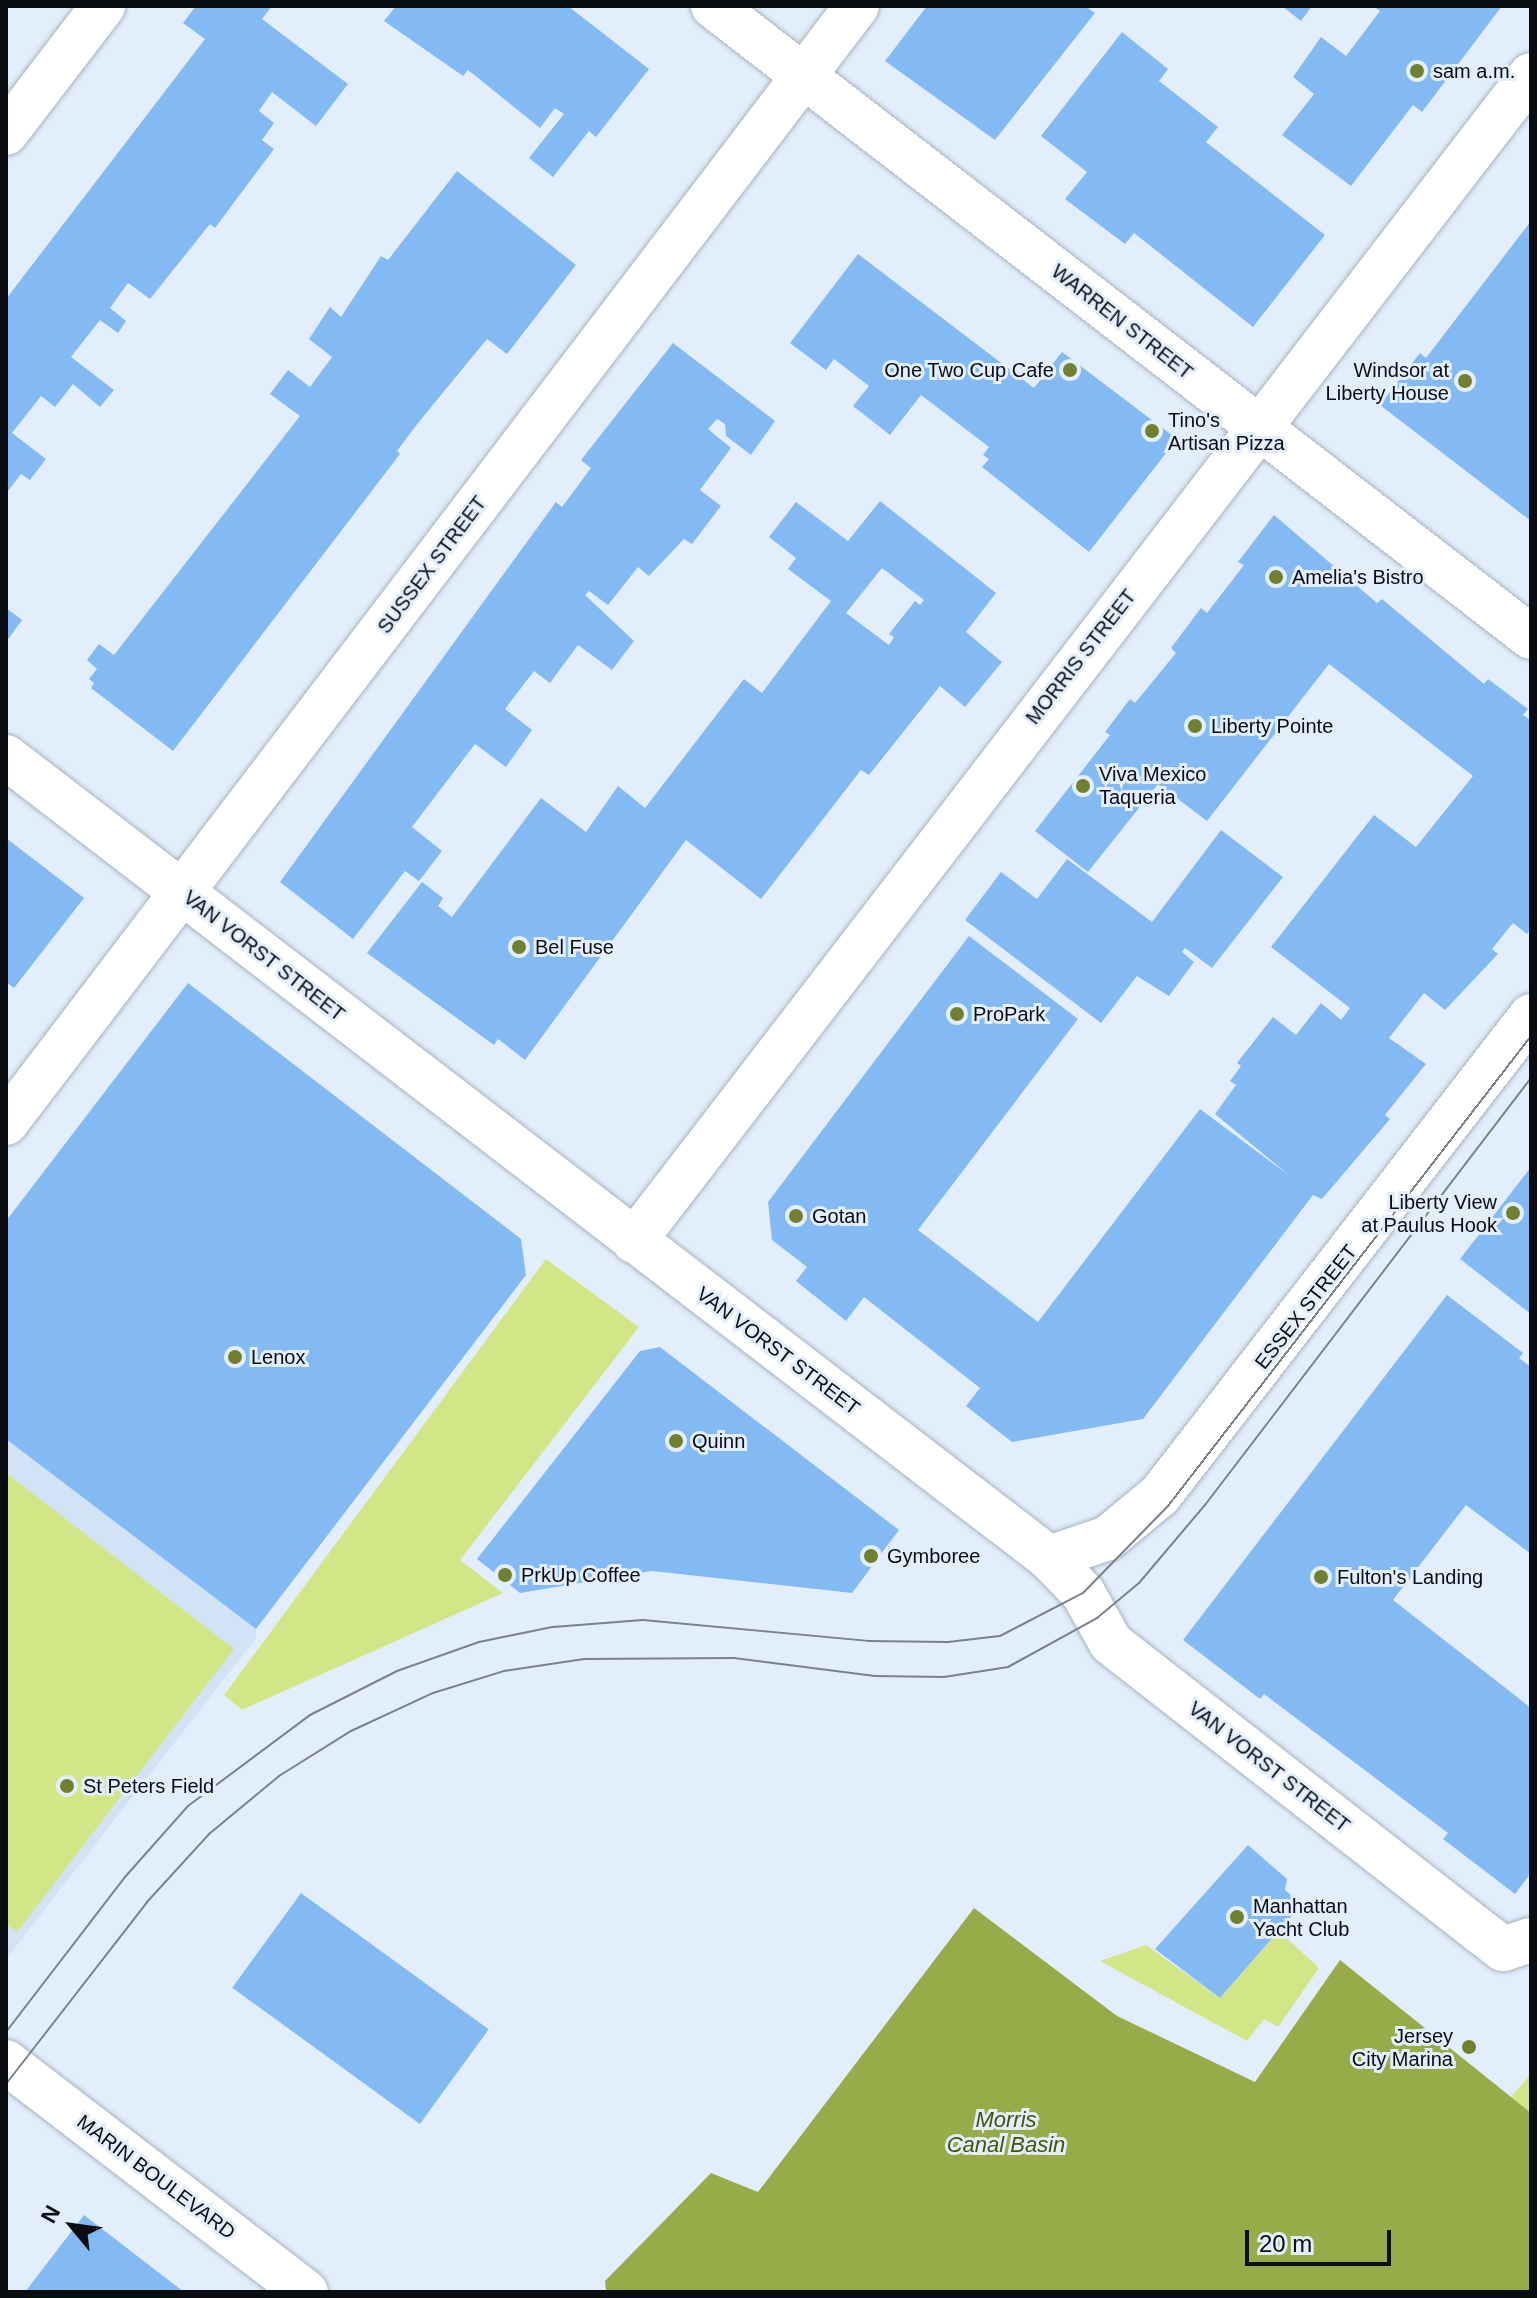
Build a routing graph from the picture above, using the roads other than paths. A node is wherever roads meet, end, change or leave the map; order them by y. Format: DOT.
graph roads {
  1 [pos="103,6"];
  2 [pos="713,6"];
  3 [pos="857,6"];
  4 [pos="804,75"];
  5 [pos="1531,75"];
  6 [pos="6,133"];
  7 [pos="1260,428"];
  8 [pos="1531,637"];
  9 [pos="6,757"];
  10 [pos="183,893"];
  11 [pos="1531,1016"];
  12 [pos="6,1123"];
  13 [pos="634,1241"];
  14 [pos="1049,1558"];
  15 [pos="1531,1940"];
  16 [pos="6,2062"];
  17 [pos="306,2292"];
  1 -- 6 [label="street"];
  2 -- 4 [label="street, WARREN STREET"];
  3 -- 4 [label="street, SUSSEX STREET"];
  4 -- 7 [label="street, WARREN STREET"];
  4 -- 10 [label="street, SUSSEX STREET"];
  5 -- 7 [label="street, MORRIS STREET"];
  7 -- 8 [label="street, WARREN STREET"];
  7 -- 13 [label="street, MORRIS STREET"];
  9 -- 10 [label="street, VAN VORST STREET"];
  10 -- 12 [label="street, SUSSEX STREET"];
  10 -- 13 [label="street, VAN VORST STREET"];
  11 -- 14 [label="street, ESSEX STREET"];
  13 -- 14 [label="street, VAN VORST STREET"];
  14 -- 15 [label="street, VAN VORST STREET"];
  16 -- 17 [label="street, MARIN BOULEVARD"];
}
